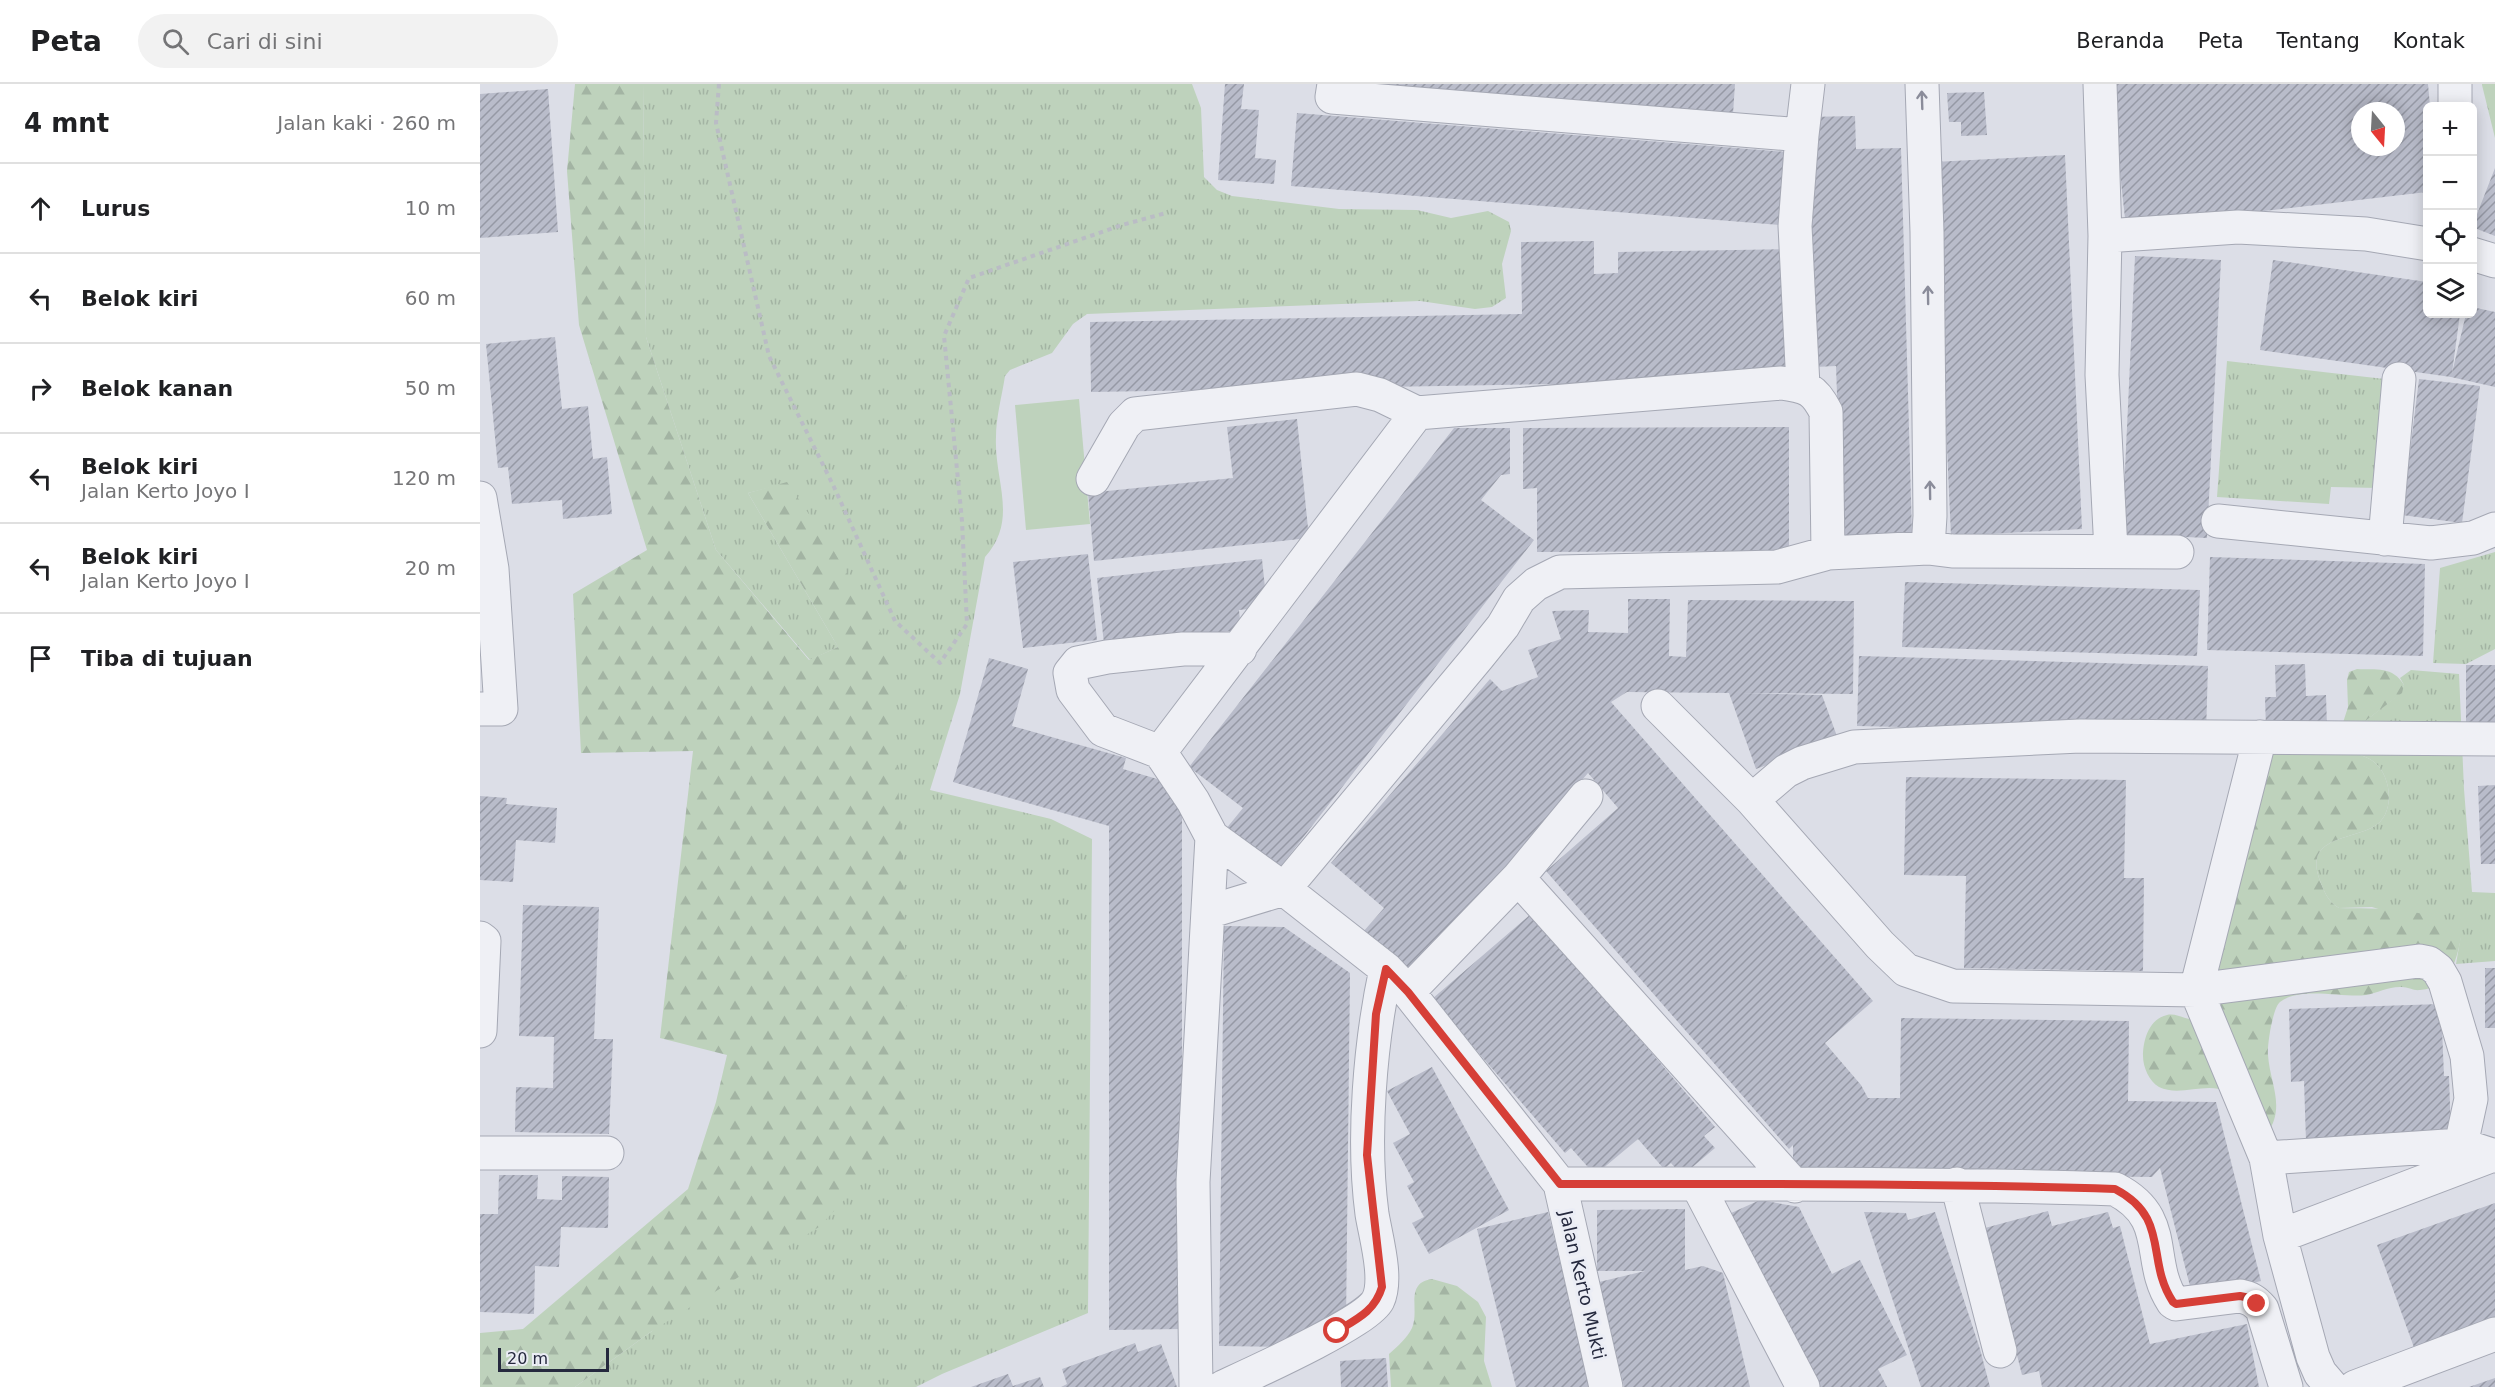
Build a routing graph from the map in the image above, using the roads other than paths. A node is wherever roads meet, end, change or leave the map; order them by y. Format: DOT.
graph roads {
  1 [pos="1334,84"];
  2 [pos="1808,84"];
  3 [pos="1922,84"];
  4 [pos="2100,84"];
  5 [pos="2455,84"];
  6 [pos="2455,102"];
  7 [pos="1802,135"];
  8 [pos="2105,236"];
  9 [pos="2423,243"];
  10 [pos="2477,256"];
  11 [pos="2495,261"];
  12 [pos="2399,379"];
  13 [pos="1803,386"];
  14 [pos="1416,413"];
  15 [pos="1093,479"];
  16 [pos="480,498"];
  17 [pos="2218,521"];
  18 [pos="2495,529"];
  19 [pos="2385,539"];
  20 [pos="1928,548"];
  21 [pos="2112,551"];
  22 [pos="2176,552"];
  23 [pos="1828,553"];
  24 [pos="1240,649"];
  25 [pos="1658,706"];
  26 [pos="480,709"];
  27 [pos="2260,737"];
  28 [pos="2495,739"];
  29 [pos="1160,752"];
  30 [pos="1586,796"];
  31 [pos="1752,800"];
  32 [pos="1212,837"];
  33 [pos="1518,878"];
  34 [pos="1284,889"];
  35 [pos="1209,912"];
  36 [pos="480,938"];
  37 [pos="1397,980"];
  38 [pos="2196,990"];
  39 [pos="480,1031"];
  40 [pos="2461,1145"];
  41 [pos="480,1153"];
  42 [pos="607,1153"];
  43 [pos="2494,1156"];
  44 [pos="2266,1158"];
  45 [pos="1560,1184"];
  46 [pos="1697,1184"];
  47 [pos="1957,1184"];
  48 [pos="1795,1186"];
  49 [pos="2280,1236"];
  50 [pos="2495,1334"];
  51 [pos="2000,1351"];
  52 [pos="1270,1376"];
  53 [pos="1196,1387"];
  54 [pos="1223,1387"];
  55 [pos="1606,1387"];
  56 [pos="1803,1387"];
  57 [pos="2286,1387"];
  58 [pos="2332,1387"];
  59 [pos="2355,1387"];
  1 -- 7 [label="street"];
  2 -- 7 [label="street"];
  20 -- 3 [label="street, one-way"];
  4 -- 8 [label="street"];
  5 -- 6 [label="street"];
  7 -- 13 [label="street"];
  8 -- 9 [label="street"];
  8 -- 21 [label="street"];
  10 -- 11 [label="street"];
  12 -- 19 [label="street"];
  13 -- 14 [label="street"];
  13 -- 23 [label="street"];
  14 -- 15 [label="street"];
  14 -- 24 [label="street"];
  16 -- 26 [label="street"];
  17 -- 19 [label="street"];
  18 -- 19 [label="street"];
  20 -- 21 [label="street"];
  20 -- 23 [label="street"];
  21 -- 22 [label="street"];
  23 -- 34 [label="street"];
  24 -- 29 [label="street"];
  24 -- 29 [label="street"];
  25 -- 31 [label="street"];
  27 -- 28 [label="street"];
  27 -- 31 [label="street"];
  27 -- 38 [label="street"];
  29 -- 32 [label="street"];
  30 -- 33 [label="street"];
  31 -- 38 [label="street"];
  32 -- 34 [label="street"];
  32 -- 35 [label="street"];
  33 -- 37 [label="street"];
  33 -- 48 [label="street"];
  34 -- 35 [label="street"];
  34 -- 37 [label="street"];
  35 -- 53 [label="street"];
  36 -- 39 [label="street"];
  37 -- 45 [label="street"];
  37 -- 52 [label="street"];
  38 -- 40 [label="street"];
  38 -- 44 [label="street"];
  40 -- 43 [label="street"];
  40 -- 44 [label="street"];
  41 -- 42 [label="street"];
  43 -- 49 [label="street"];
  44 -- 49 [label="street"];
  45 -- 46 [label="street"];
  45 -- 55 [label="street, Jalan Kerto Mukti"];
  46 -- 48 [label="street"];
  46 -- 56 [label="street"];
  47 -- 48 [label="street"];
  47 -- 51 [label="street"];
  47 -- 57 [label="street"];
  49 -- 58 [label="street"];
  50 -- 59 [label="street"];
  52 -- 54 [label="street"];
}
